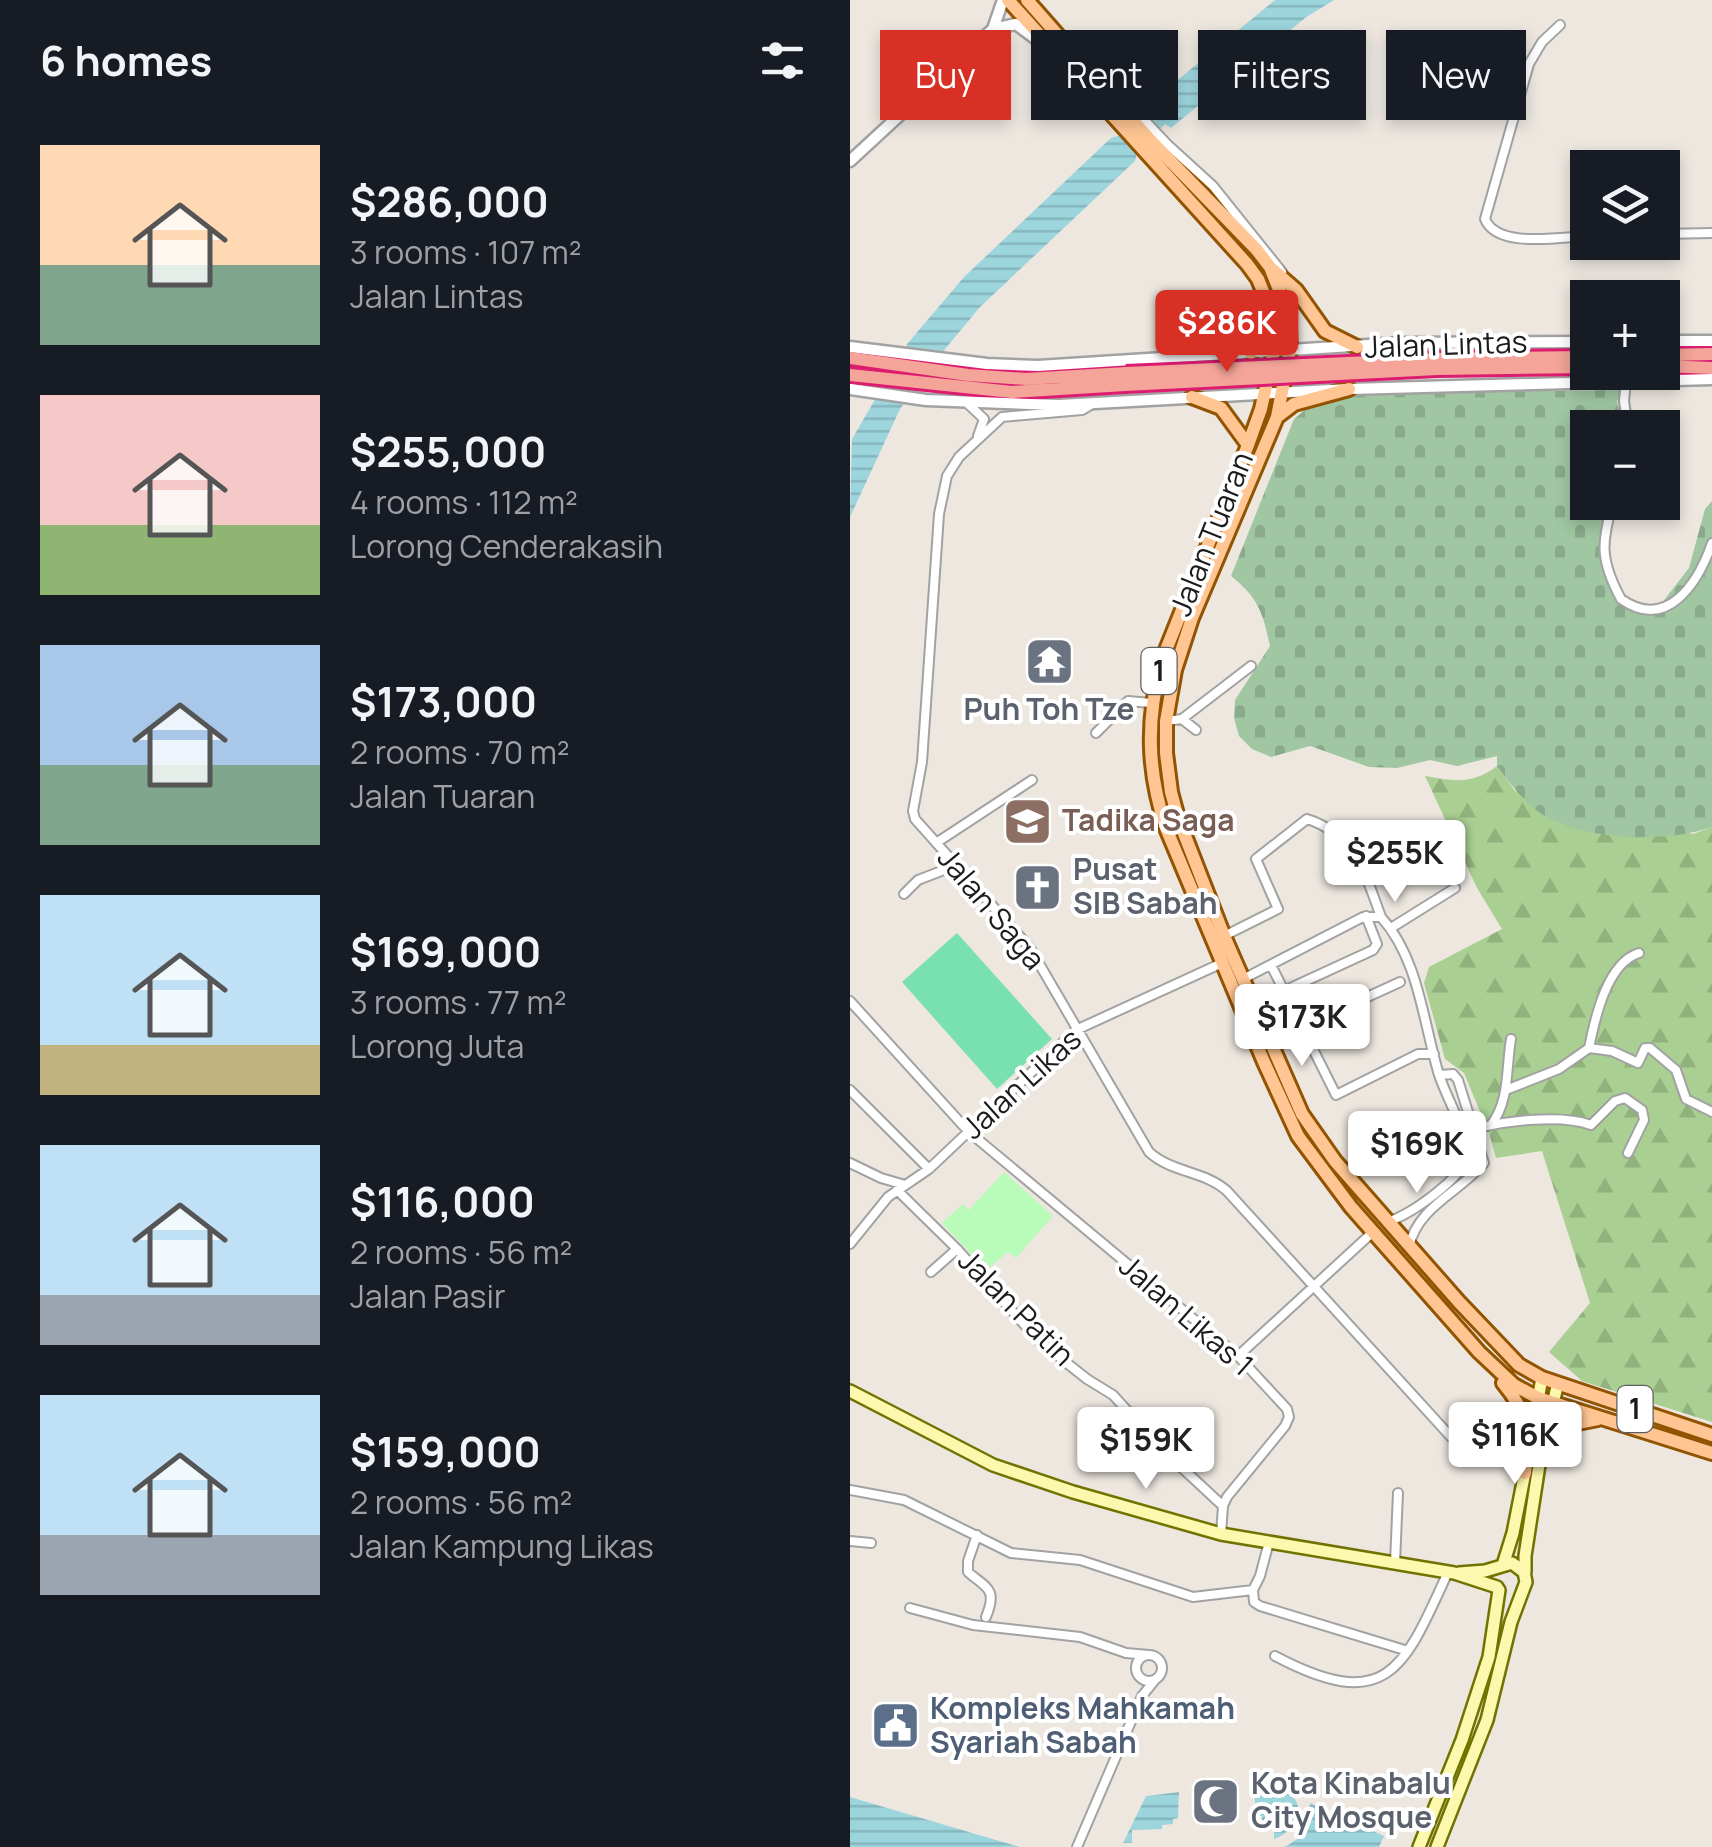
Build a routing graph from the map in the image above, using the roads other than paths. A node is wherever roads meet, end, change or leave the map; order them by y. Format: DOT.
graph roads {
  1 [pos="1005,0"];
  2 [pos="1028,0"];
  3 [pos="1560,25"];
  4 [pos="993,29"];
  5 [pos="1032,30"];
  6 [pos="1053,30"];
  7 [pos="1031,35"];
  8 [pos="1131,120"];
  9 [pos="1133,120"];
  10 [pos="1148,146"];
  11 [pos="850,161"];
  12 [pos="1712,233"];
  13 [pos="1680,234"];
  14 [pos="1570,236"];
  15 [pos="1266,250"];
  16 [pos="1270,267"];
  17 [pos="1296,290"];
  18 [pos="1274,328"];
  19 [pos="1680,341"];
  20 [pos="1712,341"];
  21 [pos="1570,342"];
  22 [pos="1360,346"];
  23 [pos="850,347"];
  24 [pos="1290,350"];
  25 [pos="1274,352"];
  26 [pos="1251,353"];
  27 [pos="1712,354"];
  28 [pos="1218,355"];
  29 [pos="1680,355"];
  30 [pos="850,358"];
  31 [pos="1570,358"];
  32 [pos="1437,364"];
  33 [pos="1570,367"];
  34 [pos="1680,367"];
  35 [pos="1712,368"];
  36 [pos="850,376"];
  37 [pos="1712,378"];
  38 [pos="1126,379"];
  39 [pos="1680,379"];
  40 [pos="1570,383"];
  41 [pos="1366,388"];
  42 [pos="1349,389"];
  43 [pos="850,390"];
  44 [pos="1282,392"];
  45 [pos="1264,393"];
  46 [pos="1220,395"];
  47 [pos="1192,396"];
  48 [pos="967,403"];
  49 [pos="1092,404"];
  50 [pos="1277,416"];
  51 [pos="976,440"];
  52 [pos="1248,445"];
  53 [pos="1608,520"];
  54 [pos="1712,543"];
  55 [pos="1206,569"];
  56 [pos="1251,666"];
  57 [pos="1152,702"];
  58 [pos="1182,719"];
  59 [pos="1166,721"];
  60 [pos="1196,730"];
  61 [pos="1096,733"];
  62 [pos="1032,780"];
  63 [pos="1184,836"];
  64 [pos="936,844"];
  65 [pos="953,862"];
  66 [pos="1455,888"];
  67 [pos="904,894"];
  68 [pos="1366,916"];
  69 [pos="1380,917"];
  70 [pos="1391,928"];
  71 [pos="1224,936"];
  72 [pos="1639,953"];
  73 [pos="1222,963"];
  74 [pos="1272,965"];
  75 [pos="1243,979"];
  76 [pos="1400,982"];
  77 [pos="1284,991"];
  78 [pos="850,1001"];
  79 [pos="1302,1027"];
  80 [pos="1076,1030"];
  81 [pos="1511,1039"];
  82 [pos="1269,1042"];
  83 [pos="1589,1048"];
  84 [pos="1434,1054"];
  85 [pos="1440,1075"];
  86 [pos="850,1090"];
  87 [pos="1506,1090"];
  88 [pos="1712,1112"];
  89 [pos="1491,1124"];
  90 [pos="1476,1128"];
  91 [pos="969,1132"];
  92 [pos="1628,1153"];
  93 [pos="850,1163"];
  94 [pos="929,1168"];
  95 [pos="901,1188"];
  96 [pos="1387,1222"];
  97 [pos="1374,1232"];
  98 [pos="851,1240"];
  99 [pos="1409,1246"];
  100 [pos="957,1249"];
  101 [pos="931,1272"];
  102 [pos="1315,1288"];
  103 [pos="1238,1356"];
  104 [pos="1484,1358"];
  105 [pos="1542,1378"];
  106 [pos="1558,1383"];
  107 [pos="850,1390"];
  108 [pos="1538,1398"];
  109 [pos="1552,1403"];
  110 [pos="1600,1419"];
  111 [pos="1712,1435"];
  112 [pos="1451,1437"];
  113 [pos="1541,1452"];
  114 [pos="1712,1453"];
  115 [pos="1525,1473"];
  116 [pos="850,1490"];
  117 [pos="1398,1493"];
  118 [pos="1223,1506"];
  119 [pos="977,1534"];
  120 [pos="1221,1534"];
  121 [pos="850,1541"];
  122 [pos="1269,1542"];
  123 [pos="871,1543"];
  124 [pos="1395,1564"];
  125 [pos="1501,1567"];
  126 [pos="1451,1573"];
  127 [pos="1525,1582"];
  128 [pos="1498,1588"];
  129 [pos="1252,1590"];
  130 [pos="910,1608"];
  131 [pos="986,1617"];
  132 [pos="1408,1651"];
  133 [pos="1126,1653"];
  134 [pos="1150,1655"];
  135 [pos="1275,1656"];
  136 [pos="1138,1673"];
  137 [pos="1155,1680"];
  138 [pos="1142,1696"];
  139 [pos="1076,1847"];
  140 [pos="1419,1847"];
  141 [pos="1437,1847"];
  1 -- 4 [label="street"];
  1 -- 5 [label="main road, Jalan Tuaran / 1"];
  2 -- 6 [label="main road, Jalan Tuaran / 1"];
  3 -- 14 [label="street"];
  4 -- 7 [label="street"];
  4 -- 11 [label="street"];
  8 -- 10 [label="main road, Jalan Tuaran / 1"];
  9 -- 15 [label="street"];
  10 -- 16 [label="main road, Jalan Tuaran / 1"];
  10 -- 18 [label="main road, Jalan Tuaran / 1"];
  12 -- 13 [label="street"];
  15 -- 16 [label="street"];
  15 -- 17 [label="street"];
  16 -- 17 [label="main road"];
  16 -- 24 [label="main road, Jalan Tuaran / 1"];
  17 -- 22 [label="main road"];
  18 -- 25 [label="main road, Jalan Tuaran / 1"];
  18 -- 26 [label="main road"];
  19 -- 20 [label="street"];
  21 -- 22 [label="street"];
  22 -- 24 [label="street"];
  22 -- 41 [label="street"];
  23 -- 28 [label="street"];
  24 -- 25 [label="street"];
  24 -- 44 [label="main road, Jalan Tuaran / 1"];
  25 -- 26 [label="street"];
  25 -- 45 [label="main road, Jalan Tuaran / 1"];
  26 -- 28 [label="street"];
  27 -- 29 [label="highway"];
  28 -- 46 [label="street"];
  30 -- 38 [label="highway"];
  31 -- 32 [label="highway, Jalan Lintas"];
  32 -- 33 [label="highway, Jalan Lintas"];
  32 -- 38 [label="highway, Jalan Lintas, bridge"];
  34 -- 35 [label="highway"];
  36 -- 38 [label="highway"];
  37 -- 39 [label="street"];
  40 -- 41 [label="street"];
  41 -- 42 [label="street"];
  42 -- 44 [label="street"];
  42 -- 50 [label="main road"];
  43 -- 48 [label="street"];
  44 -- 45 [label="street"];
  44 -- 50 [label="main road, Jalan Tuaran / 1"];
  45 -- 46 [label="street"];
  45 -- 52 [label="main road, Jalan Tuaran / 1"];
  46 -- 47 [label="street"];
  47 -- 49 [label="street"];
  47 -- 52 [label="main road"];
  48 -- 49 [label="street"];
  48 -- 51 [label="street"];
  49 -- 51 [label="street, Jalan Saga"];
  50 -- 55 [label="main road, Jalan Tuaran / 1"];
  51 -- 64 [label="street, Jalan Saga"];
  52 -- 55 [label="main road, Jalan Tuaran / 1"];
  53 -- 54 [label="street"];
  55 -- 57 [label="main road, Jalan Tuaran / 1"];
  55 -- 59 [label="main road, Jalan Tuaran / 1"];
  56 -- 58 [label="street"];
  57 -- 61 [label="street"];
  57 -- 73 [label="main road, Jalan Tuaran / 1"];
  58 -- 59 [label="street"];
  58 -- 60 [label="street"];
  59 -- 63 [label="main road, Jalan Tuaran / 1"];
  62 -- 64 [label="street"];
  63 -- 71 [label="main road, Jalan Tuaran / 1"];
  63 -- 73 [label="main road"];
  64 -- 65 [label="street, Jalan Saga"];
  65 -- 67 [label="street"];
  65 -- 80 [label="street, Jalan Saga"];
  66 -- 70 [label="street"];
  68 -- 69 [label="street"];
  68 -- 74 [label="street"];
  68 -- 77 [label="street"];
  69 -- 70 [label="street"];
  69 -- 71 [label="street"];
  70 -- 84 [label="street"];
  71 -- 75 [label="main road, Jalan Tuaran / 1"];
  72 -- 83 [label="street"];
  73 -- 80 [label="street, Jalan Likas"];
  73 -- 97 [label="main road, Jalan Tuaran / 1"];
  74 -- 75 [label="street"];
  74 -- 77 [label="street"];
  75 -- 82 [label="main road, Jalan Tuaran / 1"];
  76 -- 79 [label="street"];
  77 -- 79 [label="street"];
  78 -- 91 [label="street, Jalan Likas 1"];
  79 -- 82 [label="street"];
  79 -- 84 [label="street"];
  80 -- 91 [label="street, Jalan Likas"];
  80 -- 102 [label="street, Jalan Saga"];
  81 -- 87 [label="street"];
  82 -- 96 [label="main road, Jalan Tuaran / 1"];
  83 -- 87 [label="street"];
  83 -- 88 [label="street"];
  84 -- 85 [label="street"];
  85 -- 90 [label="street"];
  85 -- 96 [label="street"];
  86 -- 94 [label="street"];
  87 -- 89 [label="street"];
  89 -- 90 [label="street"];
  89 -- 92 [label="street"];
  90 -- 99 [label="street"];
  91 -- 94 [label="street, Jalan Likas"];
  91 -- 103 [label="street, Jalan Likas 1"];
  93 -- 95 [label="street"];
  94 -- 95 [label="street, Jalan Likas"];
  95 -- 98 [label="street, Jalan Likas"];
  95 -- 100 [label="street, Jalan Patin"];
  96 -- 99 [label="main road, Jalan Tuaran / 1"];
  97 -- 102 [label="street"];
  97 -- 104 [label="main road, Jalan Tuaran / 1"];
  99 -- 105 [label="main road, Jalan Tuaran / 1"];
  100 -- 101 [label="street"];
  100 -- 118 [label="street, Jalan Patin"];
  102 -- 103 [label="street"];
  102 -- 112 [label="street, Jalan Saga"];
  103 -- 118 [label="street, Jalan Likas 1"];
  104 -- 108 [label="main road, Jalan Tuaran / 1"];
  104 -- 115 [label="main road"];
  105 -- 106 [label="main road, Jalan Tuaran / 1"];
  105 -- 108 [label="main road"];
  106 -- 109 [label="main road"];
  106 -- 111 [label="main road, Jalan Tuaran / 1"];
  107 -- 120 [label="main road"];
  108 -- 109 [label="main road, Jalan Tuaran / 1"];
  108 -- 115 [label="main road"];
  109 -- 110 [label="main road, Jalan Tuaran / 1"];
  109 -- 113 [label="main road"];
  110 -- 113 [label="main road"];
  110 -- 114 [label="main road, Jalan Tuaran / 1"];
  113 -- 127 [label="main road"];
  115 -- 125 [label="main road"];
  116 -- 119 [label="street"];
  117 -- 124 [label="street"];
  118 -- 120 [label="street"];
  119 -- 129 [label="street"];
  119 -- 131 [label="street"];
  120 -- 122 [label="main road"];
  121 -- 123 [label="street"];
  122 -- 124 [label="main road"];
  122 -- 129 [label="street"];
  124 -- 126 [label="main road"];
  125 -- 126 [label="main road"];
  125 -- 127 [label="main road"];
  125 -- 128 [label="main road"];
  126 -- 128 [label="main road"];
  126 -- 132 [label="street"];
  127 -- 128 [label="main road"];
  127 -- 141 [label="main road"];
  128 -- 140 [label="main road"];
  129 -- 132 [label="street"];
  130 -- 133 [label="street"];
  132 -- 135 [label="street"];
  133 -- 134 [label="street"];
  133 -- 136 [label="street"];
  134 -- 136 [label="street"];
  134 -- 137 [label="street"];
  136 -- 137 [label="street"];
  136 -- 138 [label="street"];
  137 -- 138 [label="street"];
  138 -- 139 [label="street"];
}
